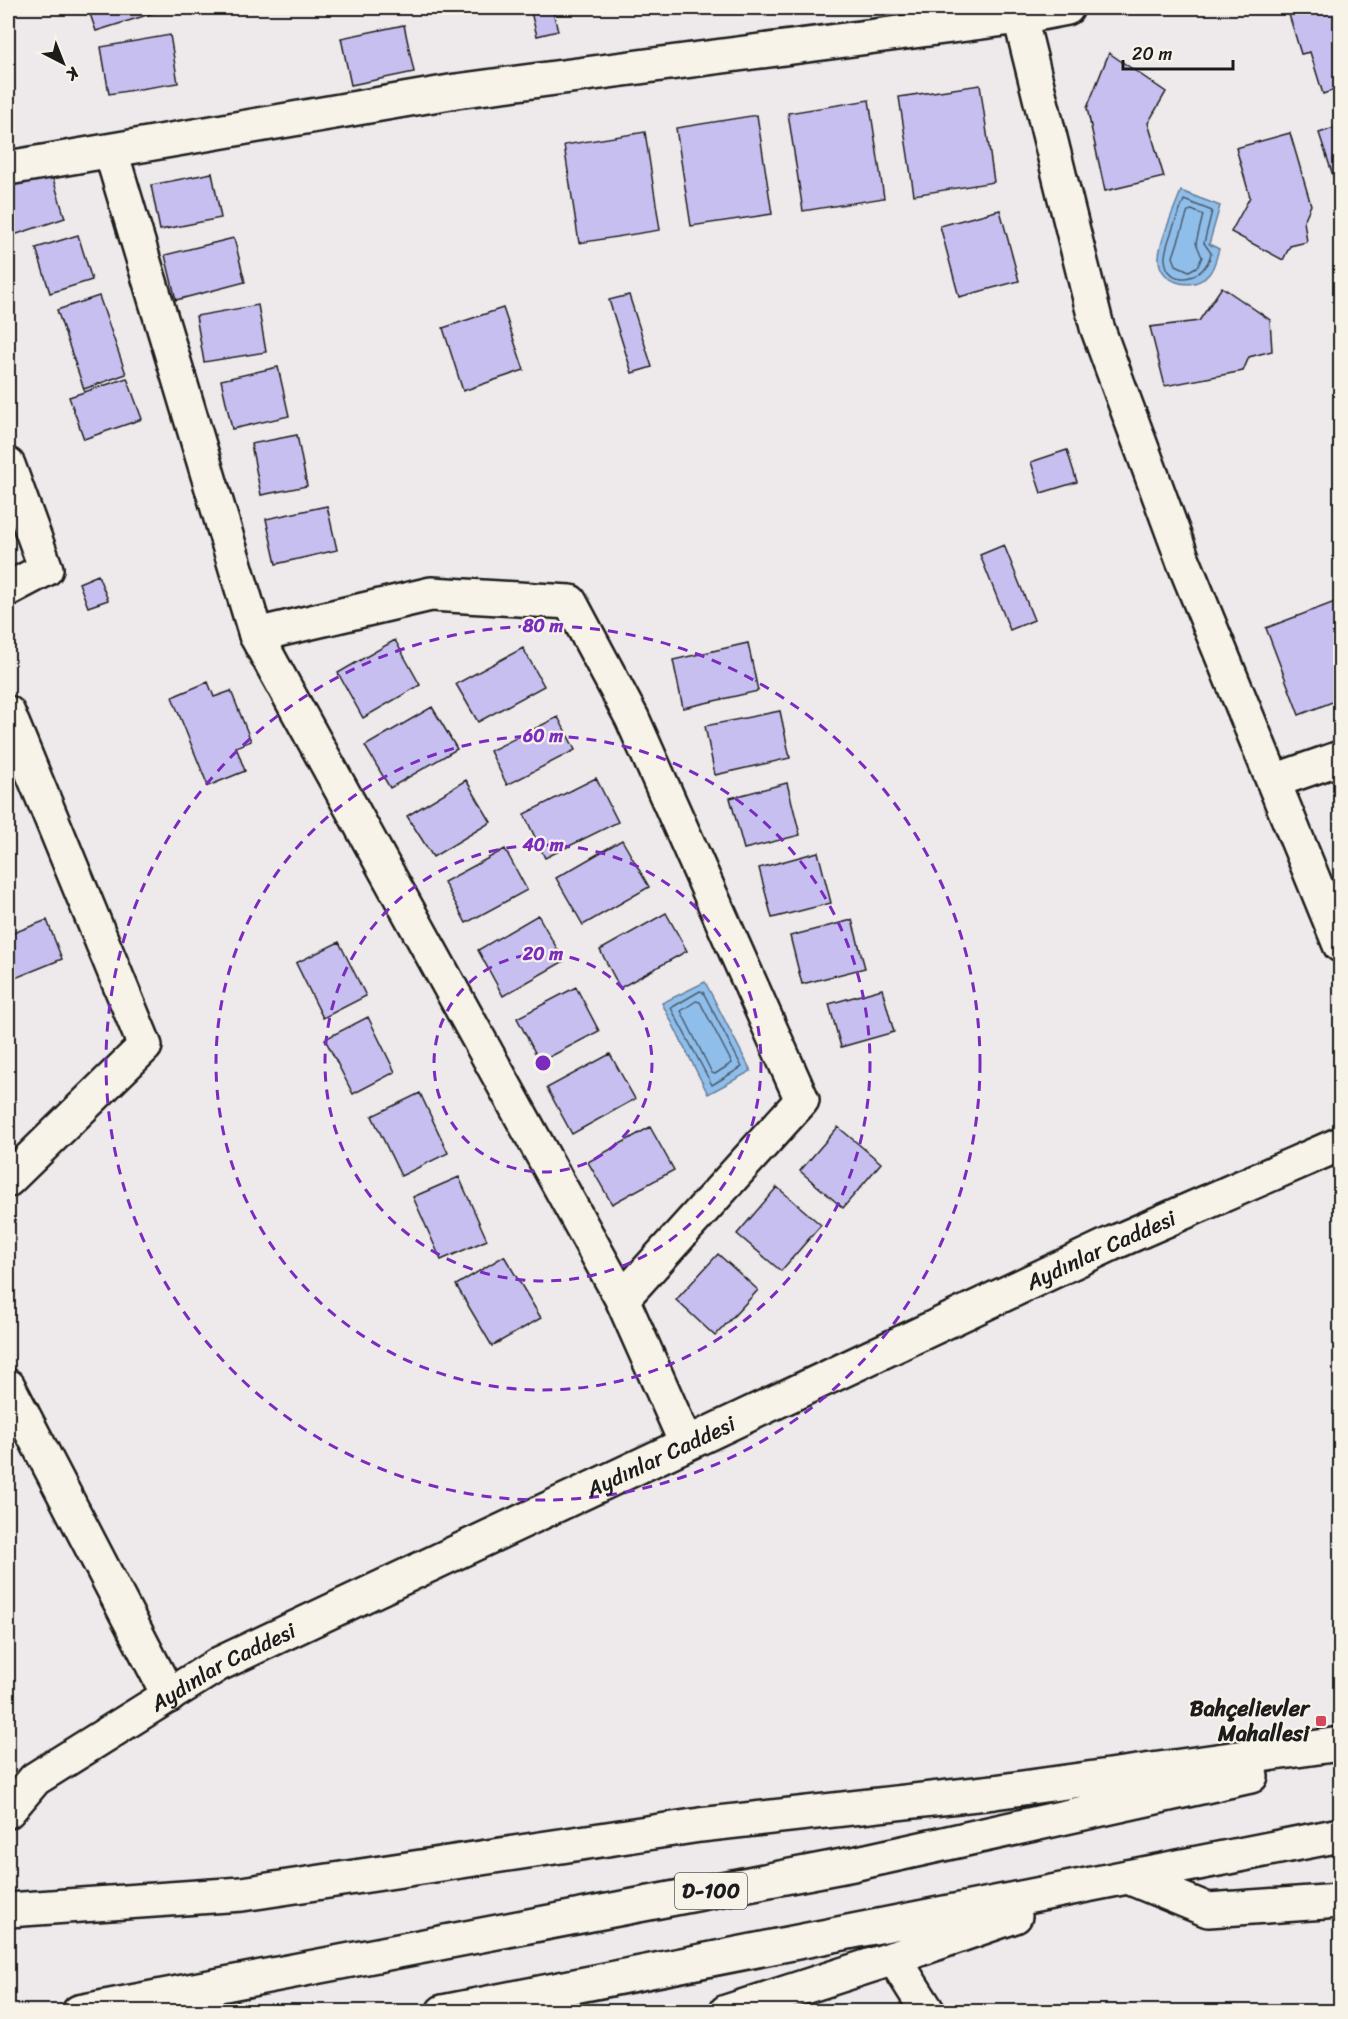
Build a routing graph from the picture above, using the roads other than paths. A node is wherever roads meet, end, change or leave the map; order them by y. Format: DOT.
graph roads {
  1 [pos="1067,8"];
  2 [pos="1020,17"];
  3 [pos="111,152"];
  4 [pos="8,168"];
  5 [pos="8,465"];
  6 [pos="8,589"];
  7 [pos="256,635"];
  8 [pos="8,713"];
  9 [pos="1341,758"];
  10 [pos="1274,782"];
  11 [pos="1341,945"];
  12 [pos="1341,1144"];
  13 [pos="8,1180"];
  14 [pos="622,1299"];
  15 [pos="8,1386"];
  16 [pos="687,1443"];
  17 [pos="168,1696"];
  18 [pos="1341,1744"];
  19 [pos="1341,1756"];
  20 [pos="8,1811"];
  21 [pos="1341,1835"];
  22 [pos="1128,1877"];
  23 [pos="1341,1901"];
  24 [pos="8,1910"];
  25 [pos="894,1958"];
  26 [pos="79,2012"];
  27 [pos="443,2012"];
  28 [pos="726,2012"];
  29 [pos="928,2012"];
  1 -- 2 [label="main road"];
  2 -- 3 [label="main road"];
  2 -- 10 [label="main road"];
  3 -- 4 [label="main road"];
  3 -- 7 [label="main road"];
  5 -- 6 [label="main road"];
  7 -- 14 [label="main road"];
  7 -- 14 [label="main road"];
  8 -- 13 [label="main road"];
  9 -- 10 [label="main road"];
  10 -- 11 [label="main road"];
  12 -- 16 [label="main road, Aydınlar Caddesi"];
  14 -- 16 [label="main road"];
  15 -- 17 [label="main road"];
  16 -- 17 [label="main road, Aydınlar Caddesi"];
  17 -- 20 [label="main road, Aydınlar Caddesi"];
  18 -- 24 [label="main road"];
  19 -- 26 [label="main road, D-100"];
  21 -- 22 [label="main road"];
  22 -- 23 [label="main road"];
  22 -- 25 [label="main road"];
  22 -- 27 [label="main road"];
  25 -- 28 [label="main road"];
  25 -- 29 [label="main road"];
}
